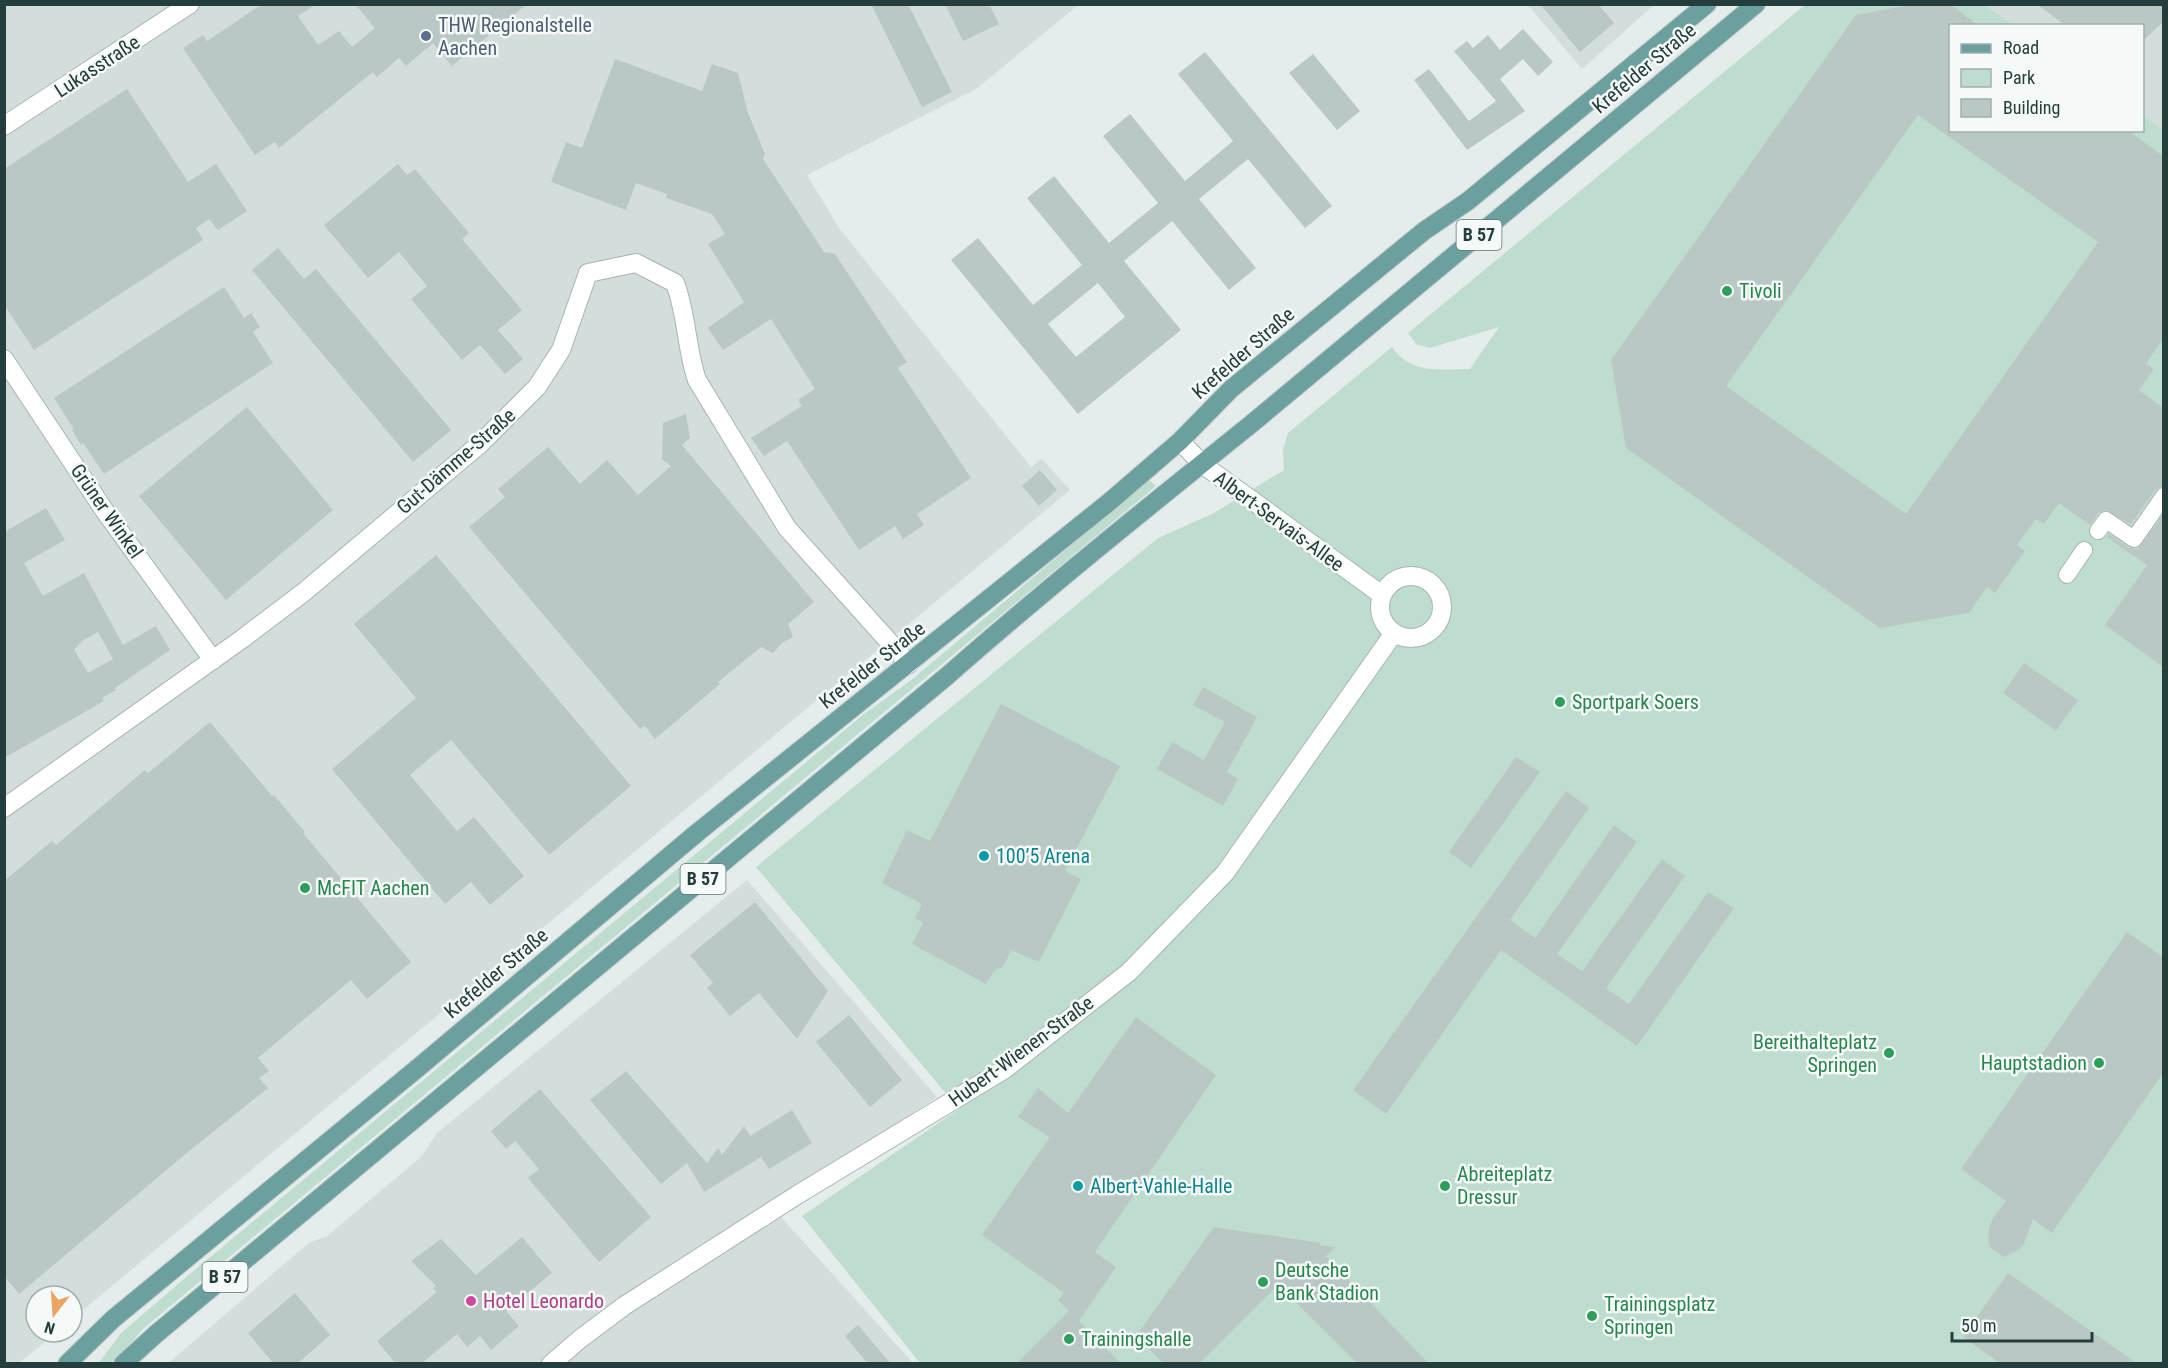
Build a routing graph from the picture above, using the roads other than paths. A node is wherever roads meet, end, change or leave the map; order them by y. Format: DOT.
graph roads {
  1 [pos="190,4"];
  2 [pos="1707,4"];
  3 [pos="1756,4"];
  4 [pos="4,126"];
  5 [pos="4,359"];
  6 [pos="1180,441"];
  7 [pos="1202,464"];
  8 [pos="2163,496"];
  9 [pos="2098,531"];
  10 [pos="2084,550"];
  11 [pos="2067,575"];
  12 [pos="1382,595"];
  13 [pos="1394,633"];
  14 [pos="213,660"];
  15 [pos="909,664"];
  16 [pos="4,808"];
  17 [pos="68,1364"];
  18 [pos="123,1364"];
  19 [pos="551,1364"];
  1 -- 4 [label="street, Lukasstraße"];
  2 -- 6 [label="main road, Krefelder Straße / B 57"];
  3 -- 7 [label="main road, Krefelder Straße / B 57"];
  5 -- 14 [label="street, Grüner Winkel"];
  6 -- 7 [label="street, Albert-Servais-Allee"];
  6 -- 15 [label="main road, Krefelder Straße / B 57"];
  7 -- 12 [label="street, Albert-Servais-Allee"];
  7 -- 18 [label="main road, Krefelder Straße / B 57"];
  8 -- 9 [label="street"];
  10 -- 11 [label="street"];
  12 -- 13 [label="street"];
  12 -- 13 [label="street"];
  13 -- 19 [label="street, Hubert-Wienen-Straße"];
  14 -- 15 [label="street, Gut-Dämme-Straße"];
  14 -- 16 [label="street, Gut-Dämme-Straße"];
  15 -- 17 [label="main road, Krefelder Straße / B 57"];
}
